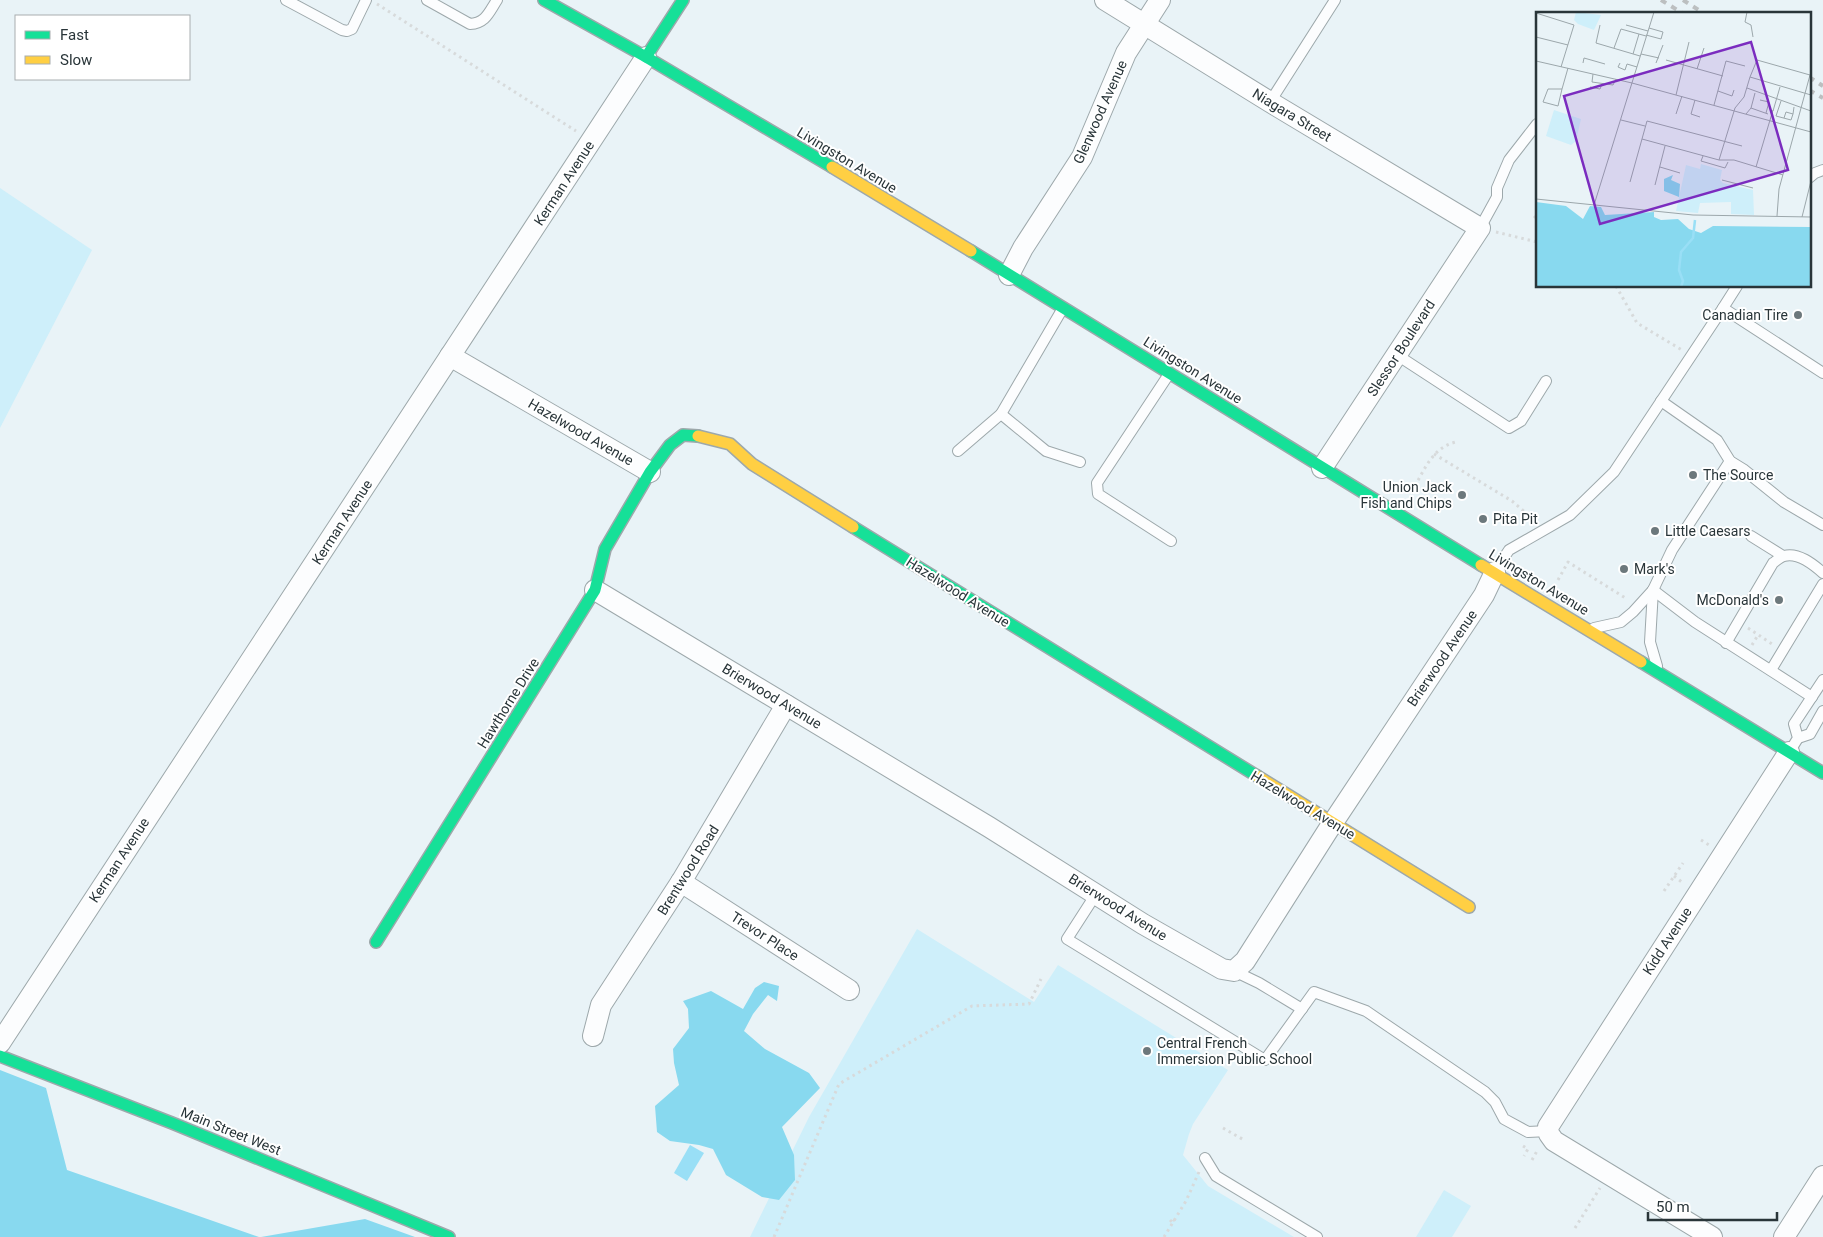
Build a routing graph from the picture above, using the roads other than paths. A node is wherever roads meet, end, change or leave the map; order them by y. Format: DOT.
graph roads {
  1 [pos="286,0"];
  2 [pos="366,0"];
  3 [pos="427,0"];
  4 [pos="497,0"];
  5 [pos="544,0"];
  6 [pos="683,0"];
  7 [pos="1105,0"];
  8 [pos="1160,0"];
  9 [pos="1335,0"];
  10 [pos="1144,25"];
  11 [pos="646,57"];
  12 [pos="1270,102"];
  13 [pos="1536,125"];
  14 [pos="1823,170"];
  15 [pos="1810,177"];
  16 [pos="1480,228"];
  17 [pos="1009,275"];
  18 [pos="1736,288"];
  19 [pos="1064,308"];
  20 [pos="1723,308"];
  21 [pos="1396,355"];
  22 [pos="450,356"];
  23 [pos="1170,373"];
  24 [pos="1823,373"];
  25 [pos="1546,381"];
  26 [pos="1661,401"];
  27 [pos="1001,414"];
  28 [pos="958,451"];
  29 [pos="1080,462"];
  30 [pos="1730,462"];
  31 [pos="1322,468"];
  32 [pos="650,472"];
  33 [pos="1823,526"];
  34 [pos="1751,536"];
  35 [pos="1171,541"];
  36 [pos="1783,556"];
  37 [pos="1495,572"];
  38 [pos="1823,573"];
  39 [pos="1823,584"];
  40 [pos="595,590"];
  41 [pos="1653,590"];
  42 [pos="1588,630"];
  43 [pos="1726,643"];
  44 [pos="1772,670"];
  45 [pos="1658,672"];
  46 [pos="1823,680"];
  47 [pos="1812,697"];
  48 [pos="786,705"];
  49 [pos="1823,711"];
  50 [pos="1793,745"];
  51 [pos="1823,773"];
  52 [pos="1332,824"];
  53 [pos="681,882"];
  54 [pos="1096,894"];
  55 [pos="1469,908"];
  56 [pos="376,942"];
  57 [pos="1234,971"];
  58 [pos="849,990"];
  59 [pos="1302,1008"];
  60 [pos="594,1036"];
  61 [pos="0,1043"];
  62 [pos="0,1056"];
  63 [pos="1548,1131"];
  64 [pos="1206,1158"];
  65 [pos="1823,1176"];
  66 [pos="448,1237"];
  67 [pos="1317,1237"];
  68 [pos="1712,1237"];
  69 [pos="1784,1237"];
  1 -- 2 [label="lane"];
  3 -- 4 [label="lane"];
  5 -- 11 [label="main road, Livingston Avenue"];
  6 -- 11 [label="main road, Kerman Avenue"];
  7 -- 10 [label="street, Niagara Street"];
  8 -- 10 [label="street, Glenwood Avenue"];
  9 -- 12 [label="lane"];
  10 -- 12 [label="street, Niagara Street"];
  10 -- 17 [label="street, Glenwood Avenue"];
  11 -- 17 [label="main road, Livingston Avenue"];
  11 -- 22 [label="street, Kerman Avenue"];
  12 -- 16 [label="street, Niagara Street"];
  13 -- 16 [label="lane"];
  14 -- 15 [label="lane"];
  16 -- 21 [label="street, Slessor Boulevard"];
  17 -- 19 [label="main road, Livingston Avenue"];
  18 -- 20 [label="lane"];
  19 -- 23 [label="main road, Livingston Avenue"];
  19 -- 27 [label="lane"];
  20 -- 24 [label="lane"];
  20 -- 26 [label="lane"];
  21 -- 25 [label="lane"];
  21 -- 31 [label="street, Slessor Boulevard"];
  22 -- 32 [label="street, Hazelwood Avenue"];
  22 -- 61 [label="street, Kerman Avenue"];
  23 -- 31 [label="main road, Livingston Avenue"];
  23 -- 35 [label="lane"];
  26 -- 30 [label="lane"];
  26 -- 37 [label="lane"];
  27 -- 28 [label="lane"];
  27 -- 29 [label="lane"];
  30 -- 33 [label="lane"];
  30 -- 41 [label="lane"];
  31 -- 37 [label="main road, Livingston Avenue"];
  32 -- 40 [label="main road, Hawthorne Drive"];
  32 -- 52 [label="main road, Hazelwood Avenue"];
  34 -- 36 [label="lane"];
  36 -- 38 [label="lane"];
  36 -- 43 [label="lane"];
  37 -- 42 [label="main road, Livingston Avenue"];
  37 -- 52 [label="street, Brierwood Avenue"];
  39 -- 44 [label="lane"];
  40 -- 48 [label="street, Brierwood Avenue"];
  40 -- 56 [label="main road, Hawthorne Drive"];
  41 -- 42 [label="lane"];
  41 -- 43 [label="lane"];
  41 -- 45 [label="lane"];
  42 -- 45 [label="main road, Livingston Avenue"];
  43 -- 44 [label="lane"];
  44 -- 47 [label="lane"];
  45 -- 50 [label="main road, Livingston Avenue"];
  46 -- 47 [label="lane"];
  47 -- 50 [label="lane"];
  48 -- 53 [label="street, Brentwood Road"];
  48 -- 54 [label="street, Brierwood Avenue"];
  49 -- 50 [label="lane"];
  50 -- 51 [label="main road, Livingston Avenue"];
  50 -- 63 [label="street, Kidd Avenue"];
  52 -- 55 [label="main road, Hazelwood Avenue"];
  52 -- 57 [label="street, Brierwood Avenue"];
  53 -- 58 [label="street, Trevor Place"];
  53 -- 60 [label="street, Brentwood Road"];
  54 -- 57 [label="street, Brierwood Avenue"];
  54 -- 59 [label="lane"];
  57 -- 59 [label="lane"];
  59 -- 63 [label="lane"];
  62 -- 66 [label="main road, Main Street West"];
  63 -- 68 [label="street"];
  64 -- 67 [label="lane"];
  65 -- 69 [label="street"];
}
